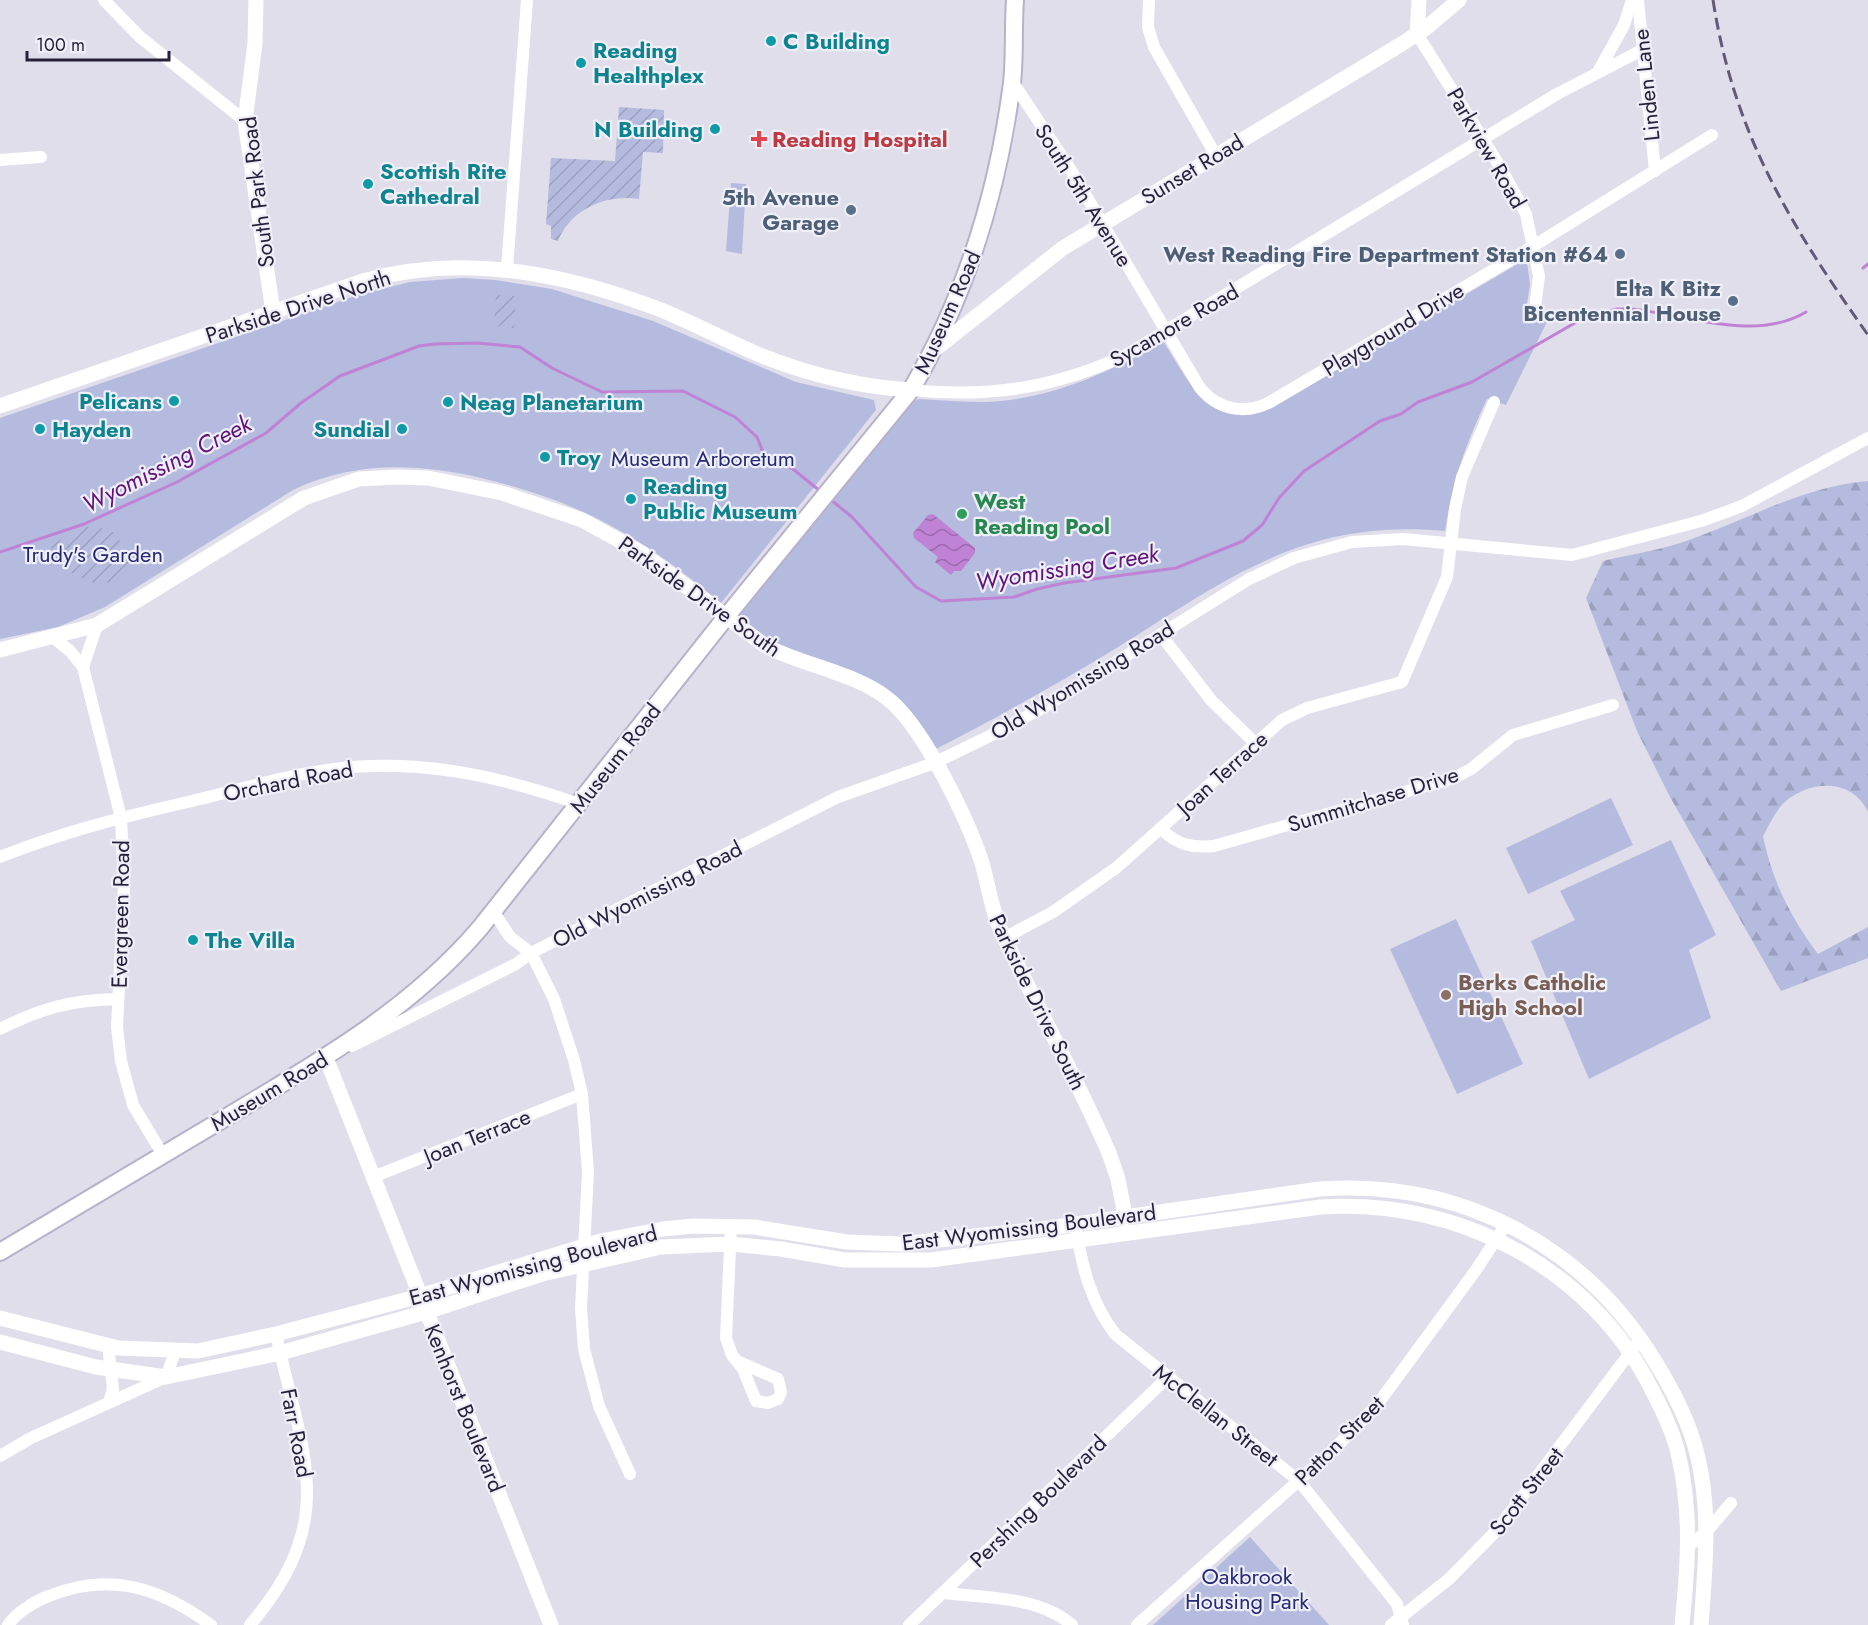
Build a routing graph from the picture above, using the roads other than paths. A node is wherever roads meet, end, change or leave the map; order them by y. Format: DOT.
graph roads {
  1 [pos="104,0"];
  2 [pos="256,0"];
  3 [pos="527,0"];
  4 [pos="1015,0"];
  5 [pos="1149,0"];
  6 [pos="1419,0"];
  7 [pos="1459,0"];
  8 [pos="1632,0"];
  9 [pos="1638,0"];
  10 [pos="1417,34"];
  11 [pos="1642,50"];
  12 [pos="1598,72"];
  13 [pos="1012,81"];
  14 [pos="245,121"];
  15 [pos="1712,135"];
  16 [pos="1484,140"];
  17 [pos="1215,154"];
  18 [pos="41,157"];
  19 [pos="0,160"];
  20 [pos="1655,171"];
  21 [pos="1103,223"];
  22 [pos="1533,245"];
  23 [pos="507,269"];
  24 [pos="1535,307"];
  25 [pos="273,312"];
  26 [pos="1167,331"];
  27 [pos="934,351"];
  28 [pos="1196,380"];
  29 [pos="911,390"];
  30 [pos="1494,402"];
  31 [pos="0,406"];
  32 [pos="1868,438"];
  33 [pos="1452,542"];
  34 [pos="726,617"];
  35 [pos="97,625"];
  36 [pos="1161,635"];
  37 [pos="54,638"];
  38 [pos="0,650"];
  39 [pos="82,667"];
  40 [pos="1613,705"];
  41 [pos="1255,743"];
  42 [pos="934,763"];
  43 [pos="579,804"];
  44 [pos="121,818"];
  45 [pos="1161,829"];
  46 [pos="0,857"];
  47 [pos="493,911"];
  48 [pos="1004,938"];
  49 [pos="531,953"];
  50 [pos="118,999"];
  51 [pos="0,1029"];
  52 [pos="326,1058"];
  53 [pos="582,1094"];
  54 [pos="163,1155"];
  55 [pos="373,1177"];
  56 [pos="1368,1188"];
  57 [pos="1367,1206"];
  58 [pos="1126,1216"];
  59 [pos="1075,1224"];
  60 [pos="1506,1224"];
  61 [pos="732,1225"];
  62 [pos="1128,1233"];
  63 [pos="1496,1239"];
  64 [pos="1077,1240"];
  65 [pos="730,1244"];
  66 [pos="586,1247"];
  67 [pos="0,1252"];
  68 [pos="585,1265"];
  69 [pos="420,1296"];
  70 [pos="426,1312"];
  71 [pos="0,1318"];
  72 [pos="276,1334"];
  73 [pos="1641,1338"];
  74 [pos="0,1342"];
  75 [pos="108,1346"];
  76 [pos="1631,1350"];
  77 [pos="175,1352"];
  78 [pos="280,1353"];
  79 [pos="738,1362"];
  80 [pos="110,1369"];
  81 [pos="166,1377"];
  82 [pos="1167,1378"];
  83 [pos="110,1402"];
  84 [pos="0,1456"];
  85 [pos="630,1474"];
  86 [pos="1299,1480"];
  87 [pos="1731,1503"];
  88 [pos="1707,1531"];
  89 [pos="1689,1546"];
  90 [pos="945,1593"];
  91 [pos="1402,1621"];
  92 [pos="8,1625"];
  93 [pos="211,1625"];
  94 [pos="250,1625"];
  95 [pos="551,1625"];
  96 [pos="909,1625"];
  97 [pos="1072,1625"];
  98 [pos="1137,1625"];
  99 [pos="1391,1625"];
  100 [pos="1682,1625"];
  101 [pos="1701,1625"];
  1 -- 14 [label="street"];
  2 -- 14 [label="street, South Park Road"];
  3 -- 23 [label="street"];
  4 -- 13 [label="main road"];
  5 -- 17 [label="street"];
  6 -- 10 [label="street"];
  7 -- 10 [label="street, Sunset Road"];
  8 -- 12 [label="street"];
  9 -- 11 [label="street, Linden Lane"];
  10 -- 16 [label="street, Parkview Road"];
  10 -- 17 [label="street, Sunset Road"];
  11 -- 12 [label="street, Sycamore Road"];
  11 -- 20 [label="street, Linden Lane"];
  12 -- 16 [label="street, Sycamore Road"];
  13 -- 21 [label="street, South 5th Avenue"];
  13 -- 27 [label="main road, Museum Road"];
  14 -- 25 [label="street, South Park Road"];
  15 -- 20 [label="street, Playground Drive"];
  16 -- 22 [label="street, Parkview Road"];
  16 -- 26 [label="street, Sycamore Road"];
  17 -- 21 [label="street, Sunset Road"];
  18 -- 19 [label="street"];
  20 -- 22 [label="street, Playground Drive"];
  21 -- 26 [label="street, South 5th Avenue"];
  21 -- 27 [label="street, Sunset Road"];
  22 -- 24 [label="street, Parkview Road"];
  22 -- 28 [label="street, Playground Drive"];
  23 -- 25 [label="street, Parkside Drive North"];
  23 -- 29 [label="street, Parkside Drive North"];
  25 -- 31 [label="street, Parkside Drive North"];
  26 -- 28 [label="street, South 5th Avenue"];
  26 -- 29 [label="street, Sycamore Road"];
  27 -- 29 [label="main road, Museum Road"];
  29 -- 34 [label="main road, Museum Road"];
  30 -- 33 [label="street"];
  32 -- 33 [label="street, Old Wyomissing Road"];
  33 -- 36 [label="street, Old Wyomissing Road"];
  33 -- 41 [label="street, Joan Terrace"];
  34 -- 35 [label="street, Parkside Drive South"];
  34 -- 42 [label="street, Parkside Drive South"];
  34 -- 43 [label="main road, Museum Road"];
  35 -- 37 [label="street, Parkside Drive South"];
  35 -- 39 [label="street"];
  36 -- 41 [label="street"];
  36 -- 42 [label="street, Old Wyomissing Road"];
  37 -- 38 [label="street, Parkside Drive South"];
  37 -- 39 [label="street, Evergreen Road"];
  39 -- 44 [label="street, Evergreen Road"];
  40 -- 45 [label="street, Summitchase Drive"];
  41 -- 45 [label="street, Joan Terrace"];
  42 -- 48 [label="street, Parkside Drive South"];
  42 -- 49 [label="street, Old Wyomissing Road"];
  43 -- 44 [label="street, Orchard Road"];
  43 -- 47 [label="main road, Museum Road"];
  44 -- 46 [label="street, Orchard Road"];
  44 -- 50 [label="street, Evergreen Road"];
  45 -- 48 [label="street, Joan Terrace"];
  47 -- 49 [label="street"];
  47 -- 52 [label="main road, Museum Road"];
  48 -- 58 [label="street, Parkside Drive South"];
  49 -- 52 [label="street, Old Wyomissing Road"];
  49 -- 53 [label="street"];
  50 -- 51 [label="street"];
  50 -- 54 [label="street, Evergreen Road"];
  52 -- 54 [label="main road, Museum Road"];
  52 -- 55 [label="street, Kenhorst Boulevard"];
  53 -- 55 [label="street, Joan Terrace"];
  53 -- 66 [label="street"];
  54 -- 67 [label="main road, Museum Road"];
  55 -- 69 [label="street, Kenhorst Boulevard"];
  56 -- 57 [label="street"];
  56 -- 58 [label="street, East Wyomissing Boulevard"];
  56 -- 60 [label="street, East Wyomissing Boulevard"];
  57 -- 62 [label="street, East Wyomissing Boulevard"];
  57 -- 63 [label="street, East Wyomissing Boulevard"];
  58 -- 59 [label="street, East Wyomissing Boulevard"];
  58 -- 62 [label="street, Parkside Drive South"];
  59 -- 61 [label="street, East Wyomissing Boulevard"];
  59 -- 64 [label="street, McClellan Street"];
  60 -- 63 [label="street, Patton Street"];
  60 -- 73 [label="street, East Wyomissing Boulevard"];
  61 -- 65 [label="street"];
  61 -- 66 [label="street, East Wyomissing Boulevard"];
  62 -- 64 [label="street, East Wyomissing Boulevard"];
  63 -- 76 [label="street, East Wyomissing Boulevard"];
  63 -- 86 [label="street, Patton Street"];
  64 -- 65 [label="street, East Wyomissing Boulevard"];
  64 -- 82 [label="street, McClellan Street"];
  65 -- 68 [label="street, East Wyomissing Boulevard"];
  65 -- 79 [label="street"];
  66 -- 68 [label="street"];
  66 -- 69 [label="street, East Wyomissing Boulevard"];
  68 -- 70 [label="street, East Wyomissing Boulevard"];
  68 -- 85 [label="street"];
  69 -- 70 [label="street, Kenhorst Boulevard"];
  69 -- 72 [label="street, East Wyomissing Boulevard"];
  70 -- 78 [label="street, East Wyomissing Boulevard"];
  70 -- 95 [label="street, Kenhorst Boulevard"];
  71 -- 75 [label="street, East Wyomissing Boulevard"];
  72 -- 77 [label="street, East Wyomissing Boulevard"];
  72 -- 78 [label="street, Farr Road"];
  73 -- 76 [label="street, Scott Street"];
  73 -- 88 [label="street, East Wyomissing Boulevard"];
  74 -- 80 [label="street, East Wyomissing Boulevard"];
  75 -- 77 [label="street, East Wyomissing Boulevard"];
  75 -- 80 [label="street"];
  76 -- 89 [label="street, East Wyomissing Boulevard"];
  76 -- 91 [label="street, Scott Street"];
  77 -- 81 [label="street"];
  78 -- 81 [label="street, East Wyomissing Boulevard"];
  78 -- 94 [label="street, Farr Road"];
  80 -- 81 [label="street, East Wyomissing Boulevard"];
  80 -- 83 [label="street"];
  81 -- 83 [label="street"];
  82 -- 86 [label="street, McClellan Street"];
  82 -- 90 [label="street, Pershing Boulevard"];
  83 -- 84 [label="street"];
  86 -- 91 [label="street, McClellan Street"];
  86 -- 98 [label="street, Patton Street"];
  87 -- 88 [label="street"];
  88 -- 89 [label="street"];
  88 -- 101 [label="street, East Wyomissing Boulevard"];
  89 -- 100 [label="street, East Wyomissing Boulevard"];
  90 -- 96 [label="street, Pershing Boulevard"];
  90 -- 97 [label="street"];
  91 -- 99 [label="street, Scott Street"];
  92 -- 93 [label="street"];
}
